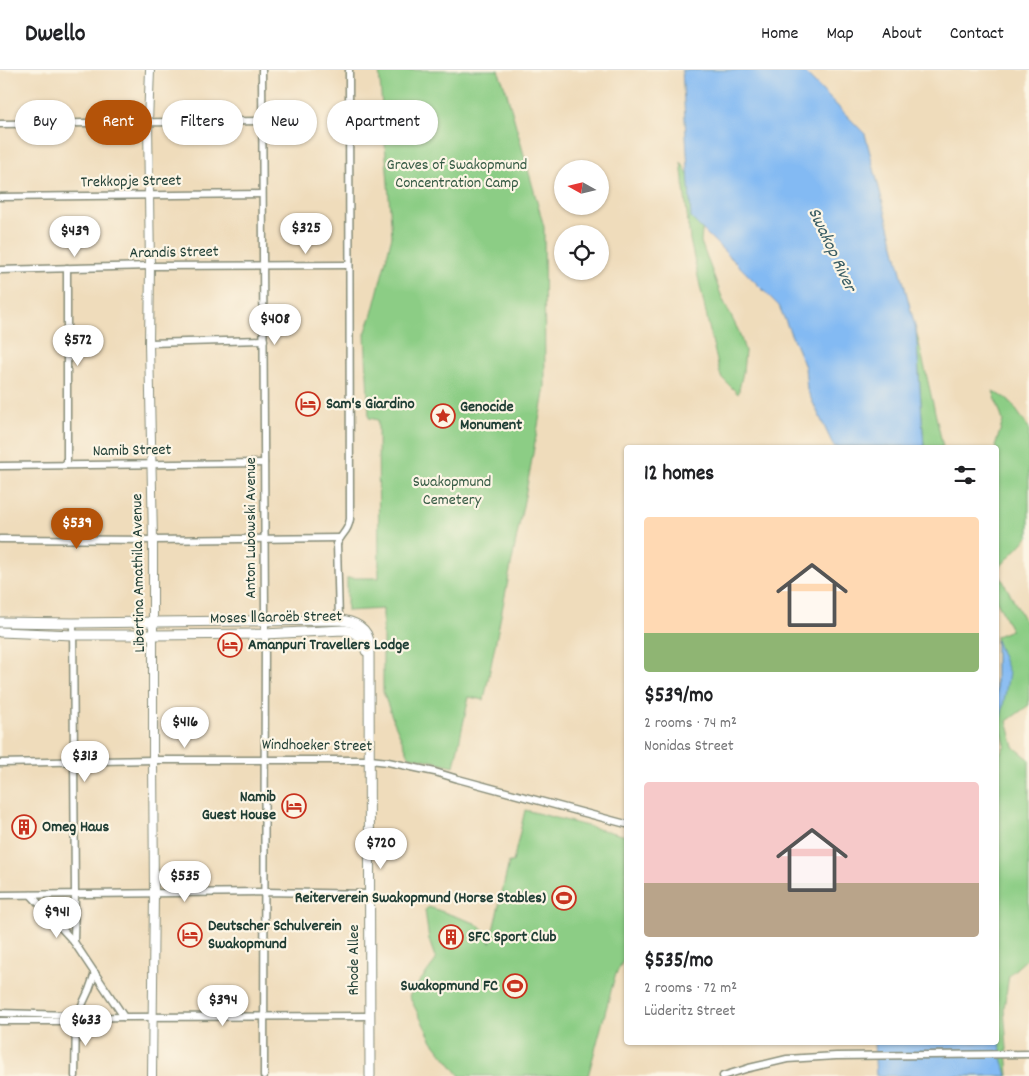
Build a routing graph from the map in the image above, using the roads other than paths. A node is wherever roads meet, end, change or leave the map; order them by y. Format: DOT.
graph roads {
  1 [pos="150,70"];
  2 [pos="262,70"];
  3 [pos="348,70"];
  4 [pos="149,100"];
  5 [pos="262,100"];
  6 [pos="253,121"];
  7 [pos="152,122"];
  8 [pos="85,123"];
  9 [pos="0,124"];
  10 [pos="148,145"];
  11 [pos="262,145"];
  12 [pos="262,194"];
  13 [pos="148,196"];
  14 [pos="0,198"];
  15 [pos="263,265"];
  16 [pos="349,265"];
  17 [pos="150,266"];
  18 [pos="67,268"];
  19 [pos="0,270"];
  20 [pos="264,340"];
  21 [pos="149,343"];
  22 [pos="264,463"];
  23 [pos="151,464"];
  24 [pos="67,465"];
  25 [pos="0,466"];
  26 [pos="264,538"];
  27 [pos="340,538"];
  28 [pos="0,539"];
  29 [pos="153,540"];
  30 [pos="339,620"];
  31 [pos="265,621"];
  32 [pos="0,622"];
  33 [pos="153,622"];
  34 [pos="73,623"];
  35 [pos="0,632"];
  36 [pos="264,634"];
  37 [pos="73,635"];
  38 [pos="153,635"];
  39 [pos="369,664"];
  40 [pos="264,759"];
  41 [pos="153,760"];
  42 [pos="370,760"];
  43 [pos="74,761"];
  44 [pos="0,763"];
  45 [pos="624,823"];
  46 [pos="265,892"];
  47 [pos="75,893"];
  48 [pos="154,893"];
  49 [pos="370,894"];
  50 [pos="0,895"];
  51 [pos="31,895"];
  52 [pos="74,942"];
  53 [pos="95,973"];
  54 [pos="0,1013"];
  55 [pos="264,1016"];
  56 [pos="369,1016"];
  57 [pos="124,1017"];
  58 [pos="152,1017"];
  59 [pos="76,1018"];
  60 [pos="0,1021"];
  61 [pos="1029,1054"];
  62 [pos="76,1076"];
  63 [pos="152,1076"];
  64 [pos="264,1076"];
  65 [pos="370,1076"];
  66 [pos="722,1076"];
  1 -- 4 [label="street, Libertina Amathila Avenue"];
  2 -- 5 [label="street, Anton Lubowski Avenue"];
  3 -- 16 [label="street"];
  6 -- 7 [label="street"];
  8 -- 9 [label="street"];
  10 -- 13 [label="street, Libertina Amathila Avenue"];
  11 -- 12 [label="street, Anton Lubowski Avenue"];
  12 -- 13 [label="street, Trekkopje Street"];
  12 -- 15 [label="street, Anton Lubowski Avenue"];
  13 -- 14 [label="street, Trekkopje Street"];
  13 -- 17 [label="street, Libertina Amathila Avenue"];
  15 -- 16 [label="street, Arandis Street"];
  15 -- 17 [label="street, Arandis Street"];
  15 -- 20 [label="street, Anton Lubowski Avenue"];
  16 -- 27 [label="street"];
  17 -- 18 [label="street, Arandis Street"];
  17 -- 21 [label="street, Libertina Amathila Avenue"];
  18 -- 19 [label="street, Arandis Street"];
  18 -- 24 [label="street"];
  20 -- 21 [label="street"];
  20 -- 22 [label="street, Anton Lubowski Avenue"];
  21 -- 23 [label="street, Libertina Amathila Avenue"];
  22 -- 23 [label="street, Namib Street"];
  22 -- 26 [label="street, Anton Lubowski Avenue"];
  23 -- 24 [label="street, Namib Street"];
  23 -- 29 [label="street, Libertina Amathila Avenue"];
  24 -- 25 [label="street, Namib Street"];
  26 -- 27 [label="street"];
  26 -- 29 [label="street"];
  26 -- 31 [label="street, Anton Lubowski Avenue"];
  27 -- 30 [label="street"];
  28 -- 29 [label="street"];
  29 -- 33 [label="street, Libertina Amathila Avenue"];
  30 -- 31 [label="main road, Moses ǁGaroëb Street"];
  30 -- 39 [label="main road, Moses ǁGaroëb Street"];
  31 -- 33 [label="main road, Moses ǁGaroëb Street"];
  31 -- 36 [label="street, Anton Lubowski Avenue"];
  32 -- 34 [label="main road, Moses ǁGaroëb Street"];
  33 -- 34 [label="main road, Moses ǁGaroëb Street"];
  33 -- 38 [label="street, Libertina Amathila Avenue"];
  34 -- 37 [label="street"];
  35 -- 37 [label="main road, Moses ǁGaroëb Street"];
  36 -- 38 [label="main road, Moses ǁGaroëb Street"];
  36 -- 39 [label="main road, Moses ǁGaroëb Street"];
  36 -- 40 [label="street, Anton Lubowski Avenue"];
  37 -- 38 [label="main road, Moses ǁGaroëb Street"];
  37 -- 43 [label="street"];
  38 -- 41 [label="street, Libertina Amathila Avenue"];
  39 -- 42 [label="main road, Rhode Allee"];
  40 -- 41 [label="street, Windhoeker Street"];
  40 -- 42 [label="street, Windhoeker Street"];
  40 -- 46 [label="street, Anton Lubowski Avenue"];
  41 -- 43 [label="street, Windhoeker Street"];
  41 -- 48 [label="street, Libertina Amathila Avenue"];
  42 -- 45 [label="street, Windhoeker Street"];
  42 -- 49 [label="main road, Rhode Allee"];
  43 -- 44 [label="street, Windhoeker Street"];
  43 -- 47 [label="street"];
  46 -- 48 [label="street"];
  46 -- 49 [label="street"];
  46 -- 55 [label="street, Anton Lubowski Avenue"];
  47 -- 48 [label="street"];
  47 -- 51 [label="street"];
  47 -- 52 [label="street"];
  48 -- 58 [label="street, Libertina Amathila Avenue"];
  49 -- 56 [label="main road, Rhode Allee"];
  50 -- 51 [label="street"];
  51 -- 52 [label="street"];
  52 -- 53 [label="street"];
  53 -- 57 [label="street"];
  53 -- 59 [label="street"];
  54 -- 59 [label="street"];
  55 -- 56 [label="street"];
  55 -- 58 [label="street"];
  55 -- 64 [label="street, Anton Lubowski Avenue"];
  56 -- 65 [label="main road, Rhode Allee"];
  57 -- 58 [label="street"];
  57 -- 59 [label="street"];
  58 -- 63 [label="street, Libertina Amathila Avenue"];
  59 -- 60 [label="street"];
  59 -- 62 [label="street"];
  61 -- 66 [label="street"];
}
